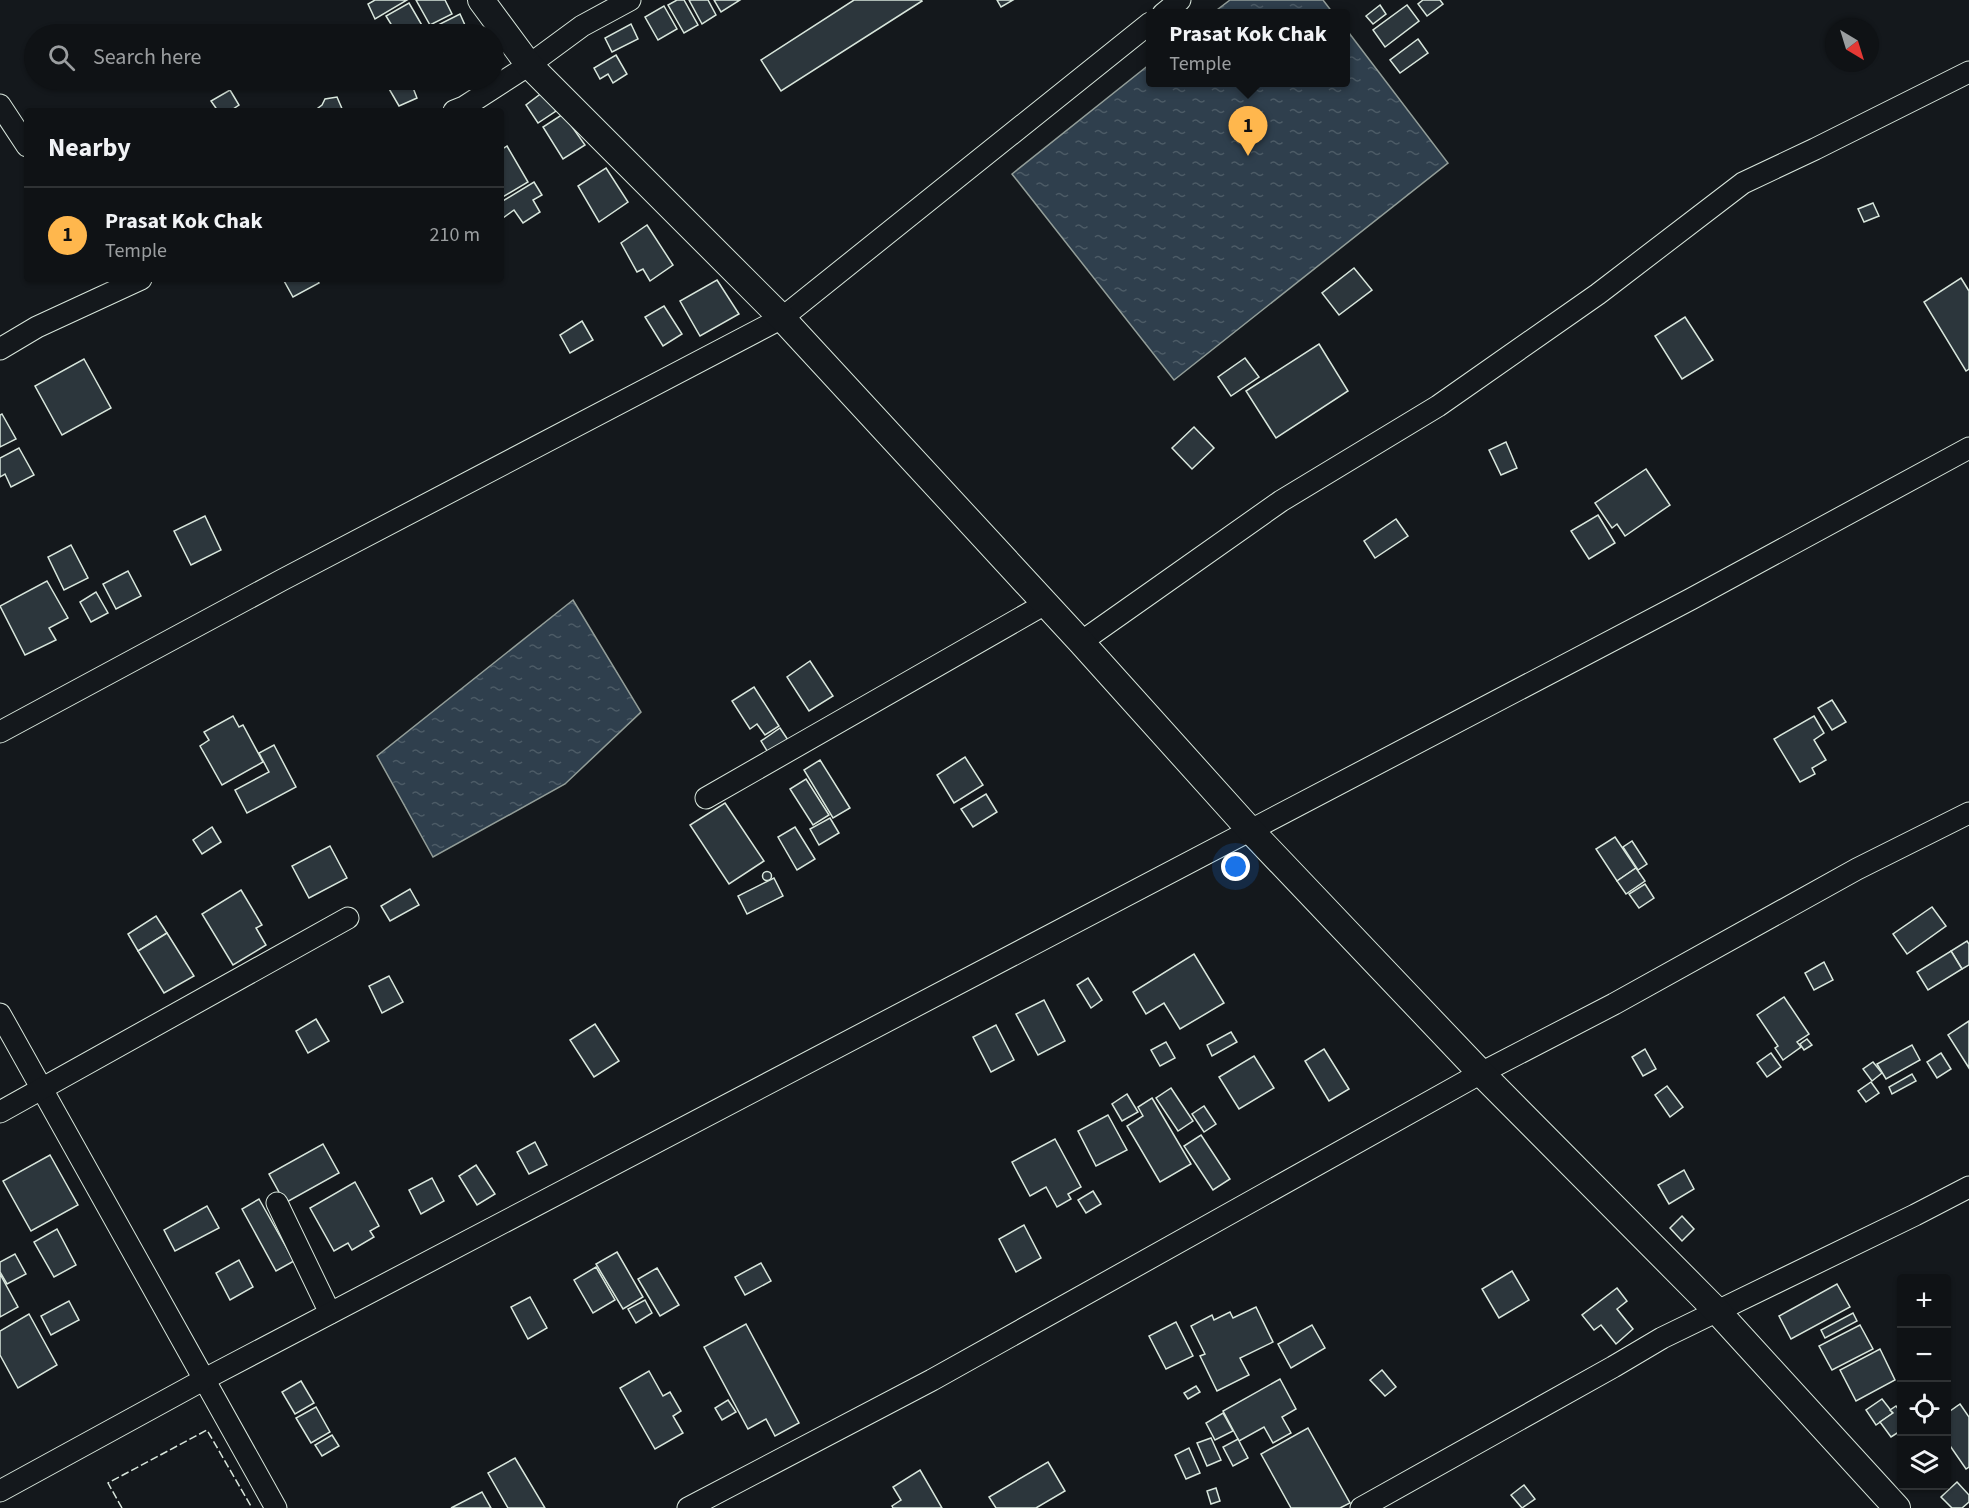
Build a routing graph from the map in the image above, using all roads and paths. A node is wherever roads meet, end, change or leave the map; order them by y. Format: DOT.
graph roads {
  1 [pos="481,0"];
  2 [pos="630,0"];
  3 [pos="499,24"];
  4 [pos="1146,26"];
  5 [pos="504,31"];
  6 [pos="529,65"];
  7 [pos="1969,72"];
  8 [pos="504,81"];
  9 [pos="490,90"];
  10 [pos="0,105"];
  11 [pos="462,108"];
  12 [pos="24,141"];
  13 [pos="117,283"];
  14 [pos="787,314"];
  15 [pos="0,349"];
  16 [pos="1969,448"];
  17 [pos="1045,604"];
  18 [pos="1081,642"];
  19 [pos="0,732"];
  20 [pos="706,798"];
  21 [pos="1969,813"];
  22 [pos="1251,831"];
  23 [pos="348,918"];
  24 [pos="0,1014"];
  25 [pos="1481,1073"];
  26 [pos="43,1088"];
  27 [pos="0,1112"];
  28 [pos="1969,1187"];
  29 [pos="277,1203"];
  30 [pos="1717,1311"];
  31 [pos="330,1313"];
  32 [pos="203,1380"];
  33 [pos="0,1491"];
  34 [pos="276,1508"];
  35 [pos="688,1508"];
  36 [pos="1361,1508"];
  37 [pos="1897,1508"];
  1 -- 3 [label="street"];
  2 -- 6 [label="street"];
  4 -- 14 [label="street"];
  5 -- 6 [label="street"];
  6 -- 8 [label="street"];
  6 -- 14 [label="street"];
  7 -- 18 [label="street"];
  9 -- 11 [label="street"];
  10 -- 12 [label="street"];
  13 -- 15 [label="street"];
  14 -- 17 [label="street"];
  14 -- 19 [label="street"];
  16 -- 22 [label="street"];
  17 -- 18 [label="street"];
  17 -- 20 [label="street"];
  18 -- 22 [label="street"];
  21 -- 25 [label="street"];
  22 -- 25 [label="street"];
  22 -- 31 [label="street"];
  23 -- 26 [label="street"];
  24 -- 26 [label="street"];
  25 -- 30 [label="street"];
  25 -- 35 [label="street"];
  26 -- 27 [label="street"];
  26 -- 32 [label="street"];
  28 -- 30 [label="street"];
  29 -- 31 [label="street"];
  30 -- 36 [label="street"];
  30 -- 37 [label="street"];
  31 -- 32 [label="street"];
  32 -- 33 [label="street"];
  32 -- 34 [label="street"];
}
